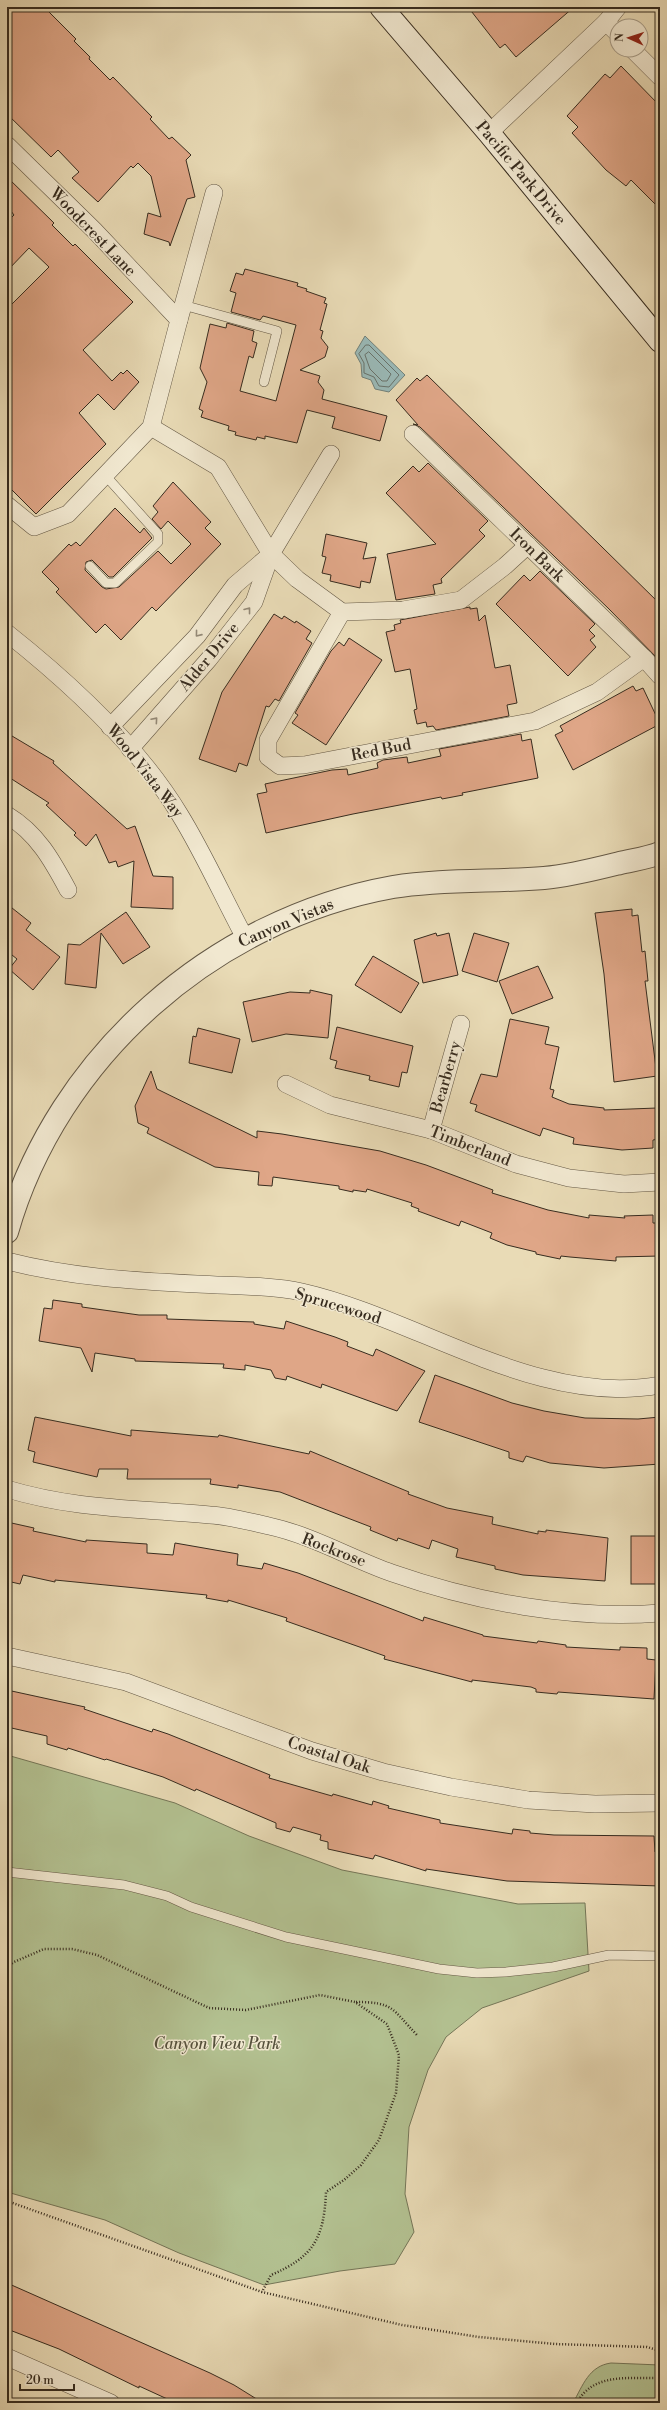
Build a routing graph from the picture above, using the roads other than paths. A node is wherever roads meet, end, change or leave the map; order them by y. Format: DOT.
graph roads {
  1 [pos="380,7"];
  2 [pos="618,7"];
  3 [pos="615,18"];
  4 [pos="609,31"];
  5 [pos="641,58"];
  6 [pos="660,77"];
  7 [pos="488,133"];
  8 [pos="7,145"];
  9 [pos="214,194"];
  10 [pos="181,312"];
  11 [pos="660,341"];
  12 [pos="264,382"];
  13 [pos="151,427"];
  14 [pos="413,434"];
  15 [pos="332,454"];
  16 [pos="105,475"];
  17 [pos="7,505"];
  18 [pos="528,545"];
  19 [pos="271,554"];
  20 [pos="90,566"];
  21 [pos="342,612"];
  22 [pos="7,633"];
  23 [pos="644,658"];
  24 [pos="660,676"];
  25 [pos="110,726"];
  26 [pos="130,749"];
  27 [pos="7,815"];
  28 [pos="659,856"];
  29 [pos="68,890"];
  30 [pos="246,938"];
  31 [pos="461,1024"];
  32 [pos="286,1084"];
  33 [pos="430,1130"];
  34 [pos="660,1182"];
  35 [pos="7,1232"];
  36 [pos="7,1261"];
  37 [pos="660,1385"];
  38 [pos="7,1488"];
  39 [pos="660,1613"];
  40 [pos="7,1656"];
  41 [pos="660,1803"];
  42 [pos="7,1872"];
  43 [pos="660,1956"];
  44 [pos="7,2357"];
  45 [pos="111,2403"];
  1 -- 7 [label="street, Pacific Park Drive"];
  2 -- 3 [label="street"];
  4 -- 7 [label="street"];
  5 -- 6 [label="street"];
  7 -- 11 [label="street, Pacific Park Drive"];
  8 -- 10 [label="street, Woodcrest Lane"];
  9 -- 10 [label="street"];
  10 -- 12 [label="lane"];
  10 -- 13 [label="street"];
  13 -- 16 [label="street"];
  13 -- 19 [label="street"];
  14 -- 18 [label="street, Iron Bark"];
  15 -- 19 [label="street, Alder Drive"];
  16 -- 17 [label="street"];
  16 -- 20 [label="lane"];
  18 -- 21 [label="street"];
  18 -- 23 [label="street, Iron Bark"];
  19 -- 21 [label="street"];
  19 -- 25 [label="street, Alder Drive, one-way"];
  26 -- 19 [label="street, Alder Drive, one-way"];
  21 -- 23 [label="street, Red Bud"];
  22 -- 25 [label="street, Wood Vista Way"];
  23 -- 24 [label="street, Iron Bark"];
  25 -- 26 [label="street, Wood Vista Way"];
  26 -- 30 [label="street, Wood Vista Way"];
  27 -- 29 [label="street"];
  28 -- 30 [label="street, Canyon Vistas"];
  30 -- 35 [label="street, Canyon Vistas"];
  31 -- 33 [label="street, Bearberry"];
  32 -- 33 [label="street, Timberland"];
  33 -- 34 [label="street, Timberland"];
  36 -- 37 [label="street, Sprucewood"];
  38 -- 39 [label="street, Rockrose"];
  40 -- 41 [label="street, Coastal Oak"];
  42 -- 43 [label="lane"];
  44 -- 45 [label="street"];
}
